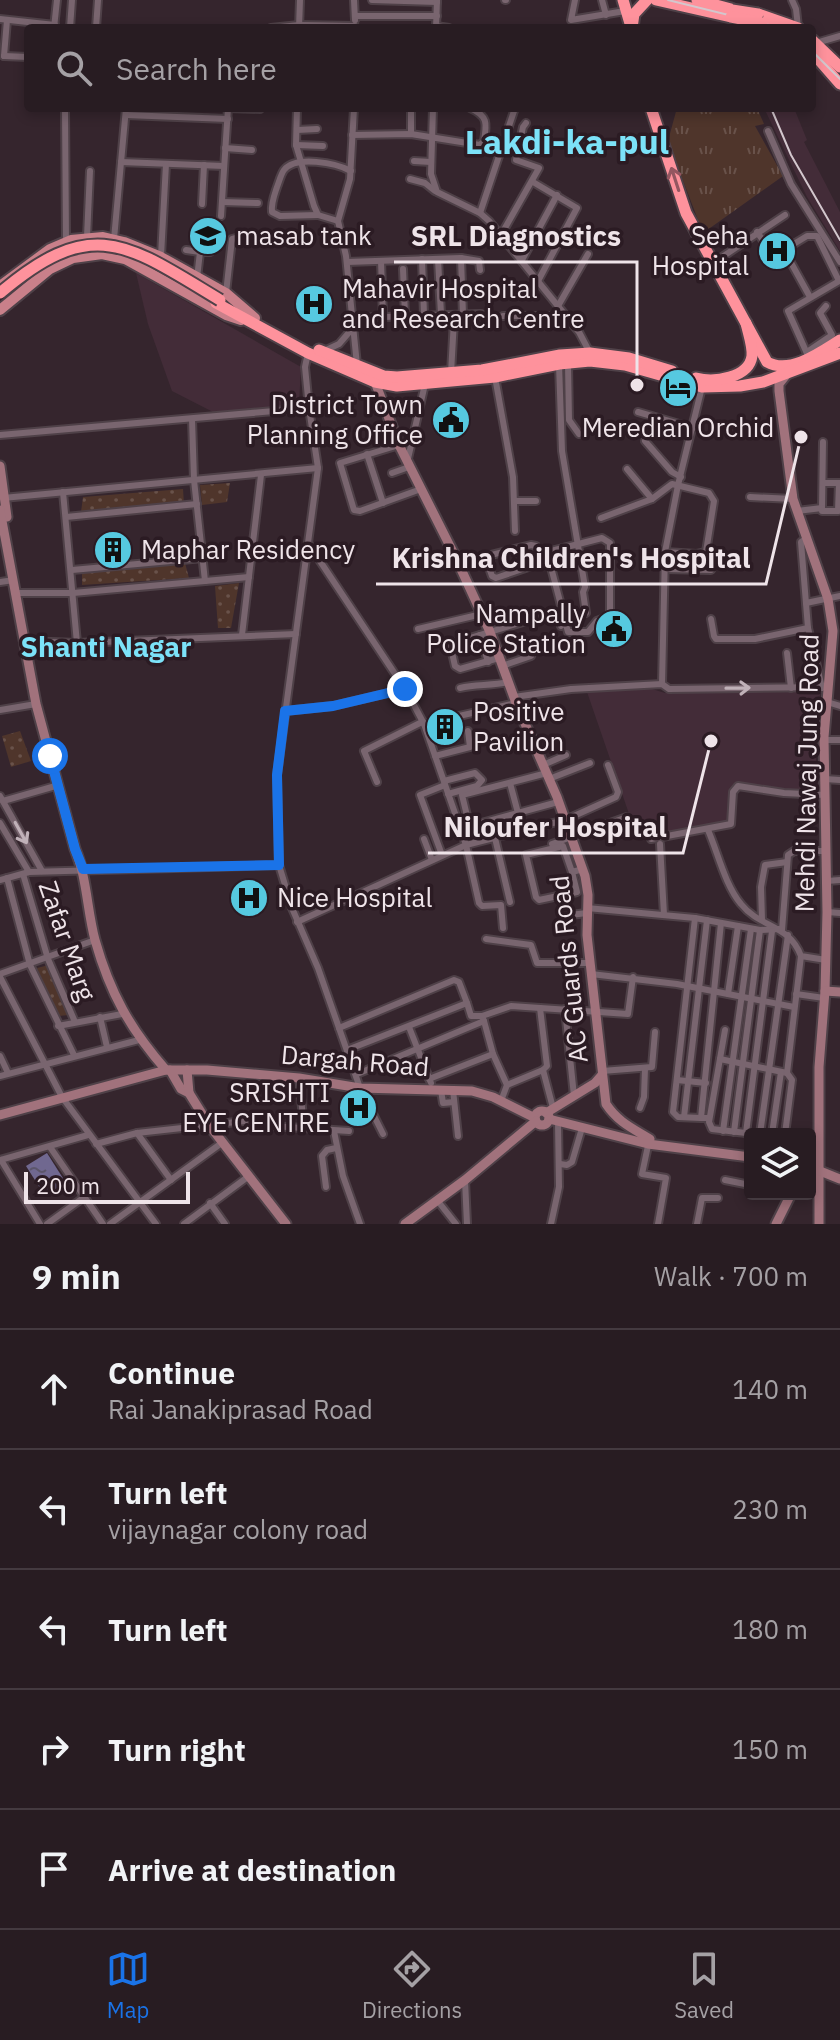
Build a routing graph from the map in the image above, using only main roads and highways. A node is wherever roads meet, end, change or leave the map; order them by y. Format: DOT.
graph roads {
  1 [pos="647,0"];
  2 [pos="656,0"];
  3 [pos="697,0"];
  4 [pos="726,8"];
  5 [pos="760,18"];
  6 [pos="633,24"];
  7 [pos="771,24"];
  8 [pos="783,24"];
  9 [pos="816,47"];
  10 [pos="816,49"];
  11 [pos="840,67"];
  12 [pos="840,84"];
  13 [pos="652,112"];
  14 [pos="3,283"];
  15 [pos="17,296"];
  16 [pos="220,299"];
  17 [pos="1,301"];
  18 [pos="253,321"];
  19 [pos="746,323"];
  20 [pos="840,340"];
  21 [pos="837,356"];
  22 [pos="789,369"];
  23 [pos="478,375"];
  24 [pos="375,382"];
  25 [pos="763,382"];
  26 [pos="729,386"];
  27 [pos="779,391"];
  28 [pos="0,466"];
  29 [pos="2,498"];
  30 [pos="0,510"];
  31 [pos="11,563"];
  32 [pos="835,673"];
  33 [pos="840,992"];
  34 [pos="825,994"];
  35 [pos="168,1070"];
  36 [pos="187,1070"];
  37 [pos="602,1073"];
  38 [pos="189,1093"];
  39 [pos="0,1115"];
  40 [pos="551,1115"];
  41 [pos="535,1120"];
  42 [pos="816,1140"];
  43 [pos="647,1141"];
  44 [pos="744,1154"];
  45 [pos="816,1165"];
  46 [pos="816,1166"];
  47 [pos="840,1172"];
  48 [pos="840,1179"];
  49 [pos="816,1180"];
  50 [pos="788,1200"];
  51 [pos="283,1223"];
  52 [pos="405,1224"];
  53 [pos="776,1224"];
  54 [pos="819,1224"];
  1 -- 6 [label="highway"];
  2 -- 4 [label="highway"];
  3 -- 4 [label="highway"];
  4 -- 5 [label="highway, bridge"];
  5 -- 7 [label="highway"];
  5 -- 8 [label="highway"];
  9 -- 11 [label="highway"];
  10 -- 12 [label="highway"];
  19 -- 13 [label="highway, one-way"];
  14 -- 15 [label="main road"];
  14 -- 16 [label="main road"];
  15 -- 17 [label="main road"];
  15 -- 18 [label="main road"];
  16 -- 17 [label="highway, bridge"];
  16 -- 18 [label="highway"];
  18 -- 23 [label="highway"];
  18 -- 24 [label="highway"];
  19 -- 22 [label="highway"];
  19 -- 23 [label="highway"];
  20 -- 22 [label="highway"];
  21 -- 22 [label="highway"];
  22 -- 25 [label="highway"];
  22 -- 26 [label="highway"];
  22 -- 27 [label="main road"];
  23 -- 24 [label="highway"];
  23 -- 26 [label="highway"];
  24 -- 37 [label="main road, AC Guards Road"];
  25 -- 26 [label="highway"];
  25 -- 27 [label="main road"];
  27 -- 32 [label="main road, Mehdi Nawaj Jung Road"];
  28 -- 29 [label="main road"];
  29 -- 31 [label="main road"];
  30 -- 31 [label="main road"];
  31 -- 35 [label="main road"];
  32 -- 34 [label="main road, Mehdi Nawaj Jung Road"];
  33 -- 34 [label="main road"];
  34 -- 42 [label="main road, Mehdi Nawaj Jung Road"];
  35 -- 36 [label="main road, Dargah Road"];
  35 -- 38 [label="main road"];
  35 -- 39 [label="main road, Dargah Road"];
  36 -- 38 [label="main road"];
  36 -- 41 [label="main road, Dargah Road"];
  37 -- 40 [label="main road"];
  37 -- 43 [label="main road, AC Guards Road"];
  38 -- 51 [label="main road"];
  40 -- 41 [label="main road"];
  40 -- 43 [label="main road"];
  41 -- 52 [label="main road"];
  43 -- 44 [label="main road"];
  45 -- 47 [label="main road"];
  46 -- 48 [label="main road"];
  49 -- 54 [label="main road, Mehdi Nawaj Jung Road"];
  50 -- 53 [label="main road"];
}
